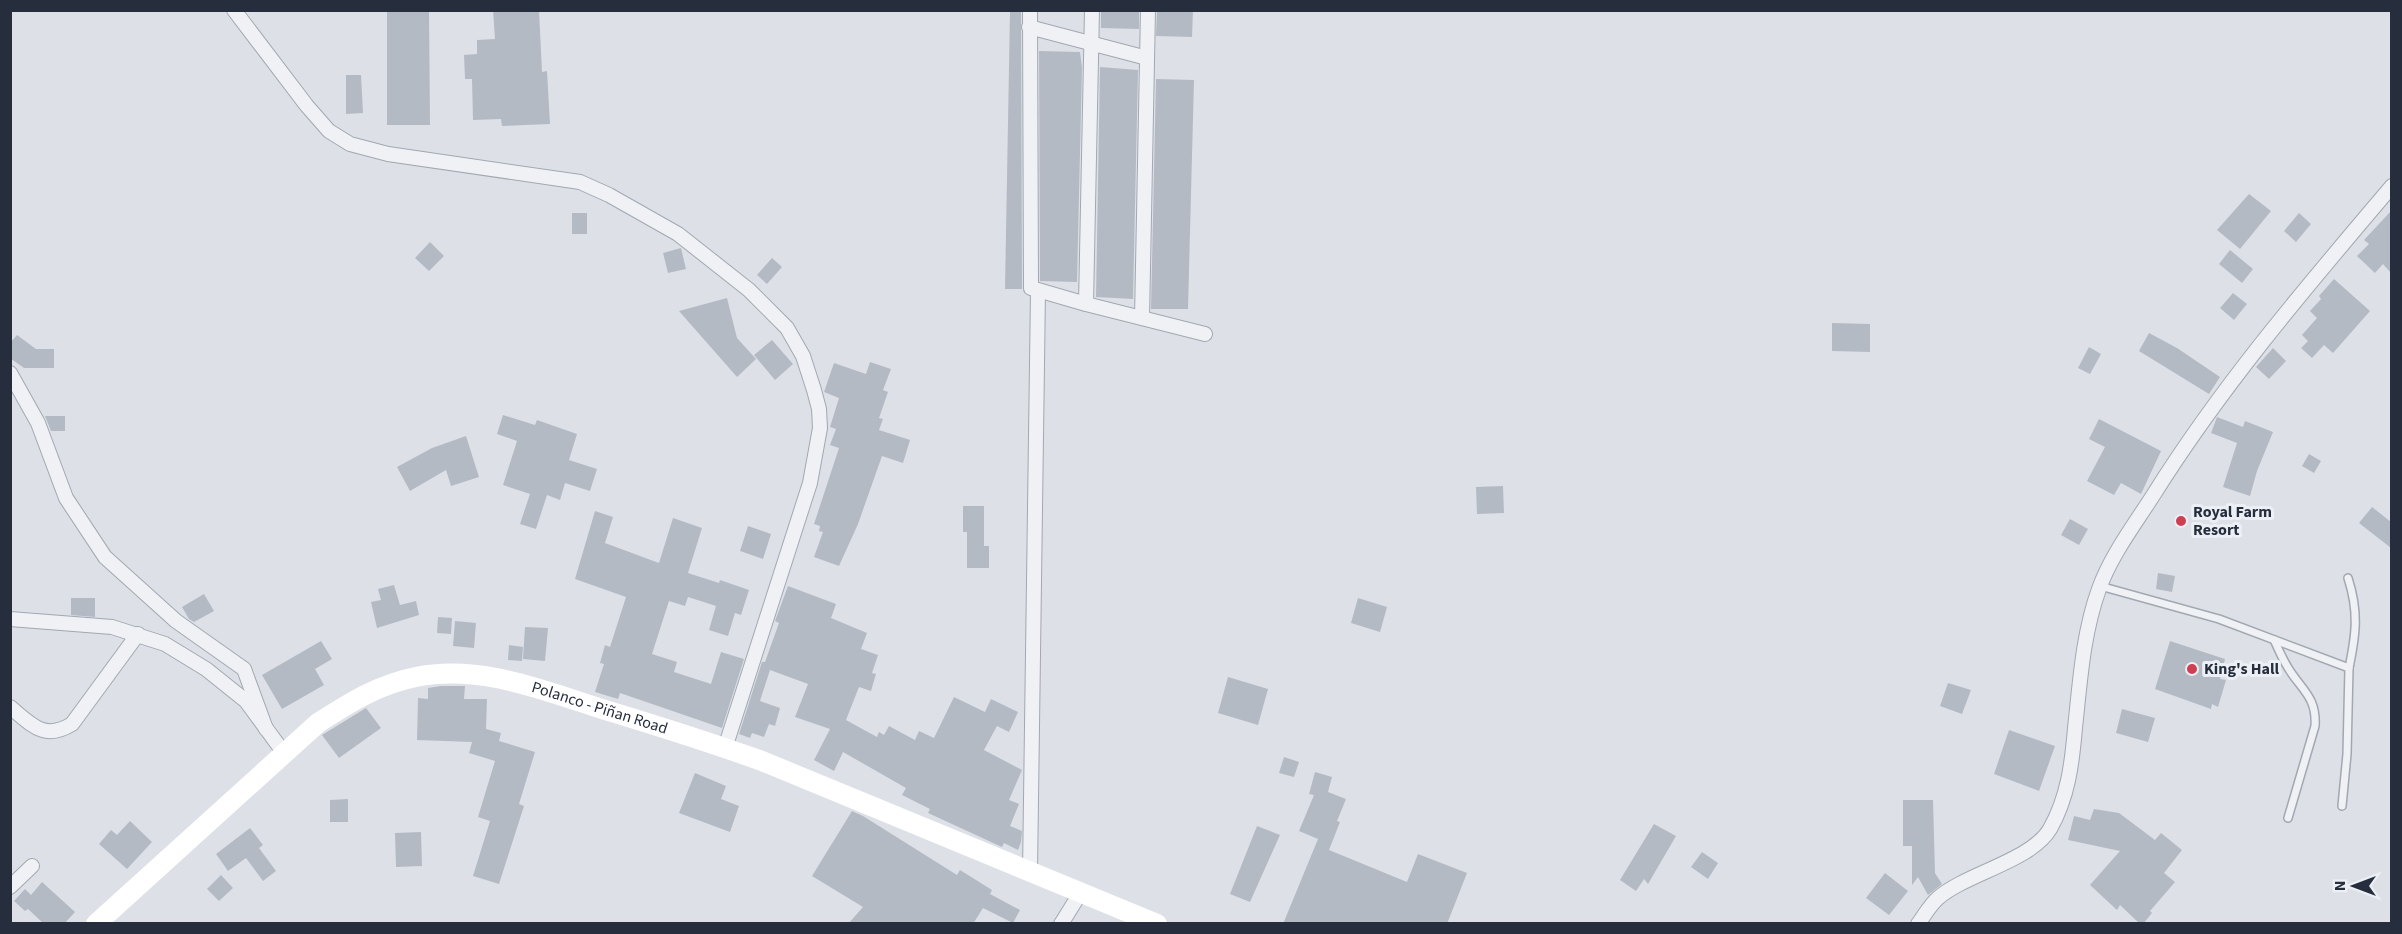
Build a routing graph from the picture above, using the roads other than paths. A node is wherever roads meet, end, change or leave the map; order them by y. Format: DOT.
graph roads {
  1 [pos="234,10"];
  2 [pos="1030,10"];
  3 [pos="1092,10"];
  4 [pos="1148,10"];
  5 [pos="1029,27"];
  6 [pos="1092,43"];
  7 [pos="1148,58"];
  8 [pos="2391,186"];
  9 [pos="1038,291"];
  10 [pos="1086,304"];
  11 [pos="1142,318"];
  12 [pos="1205,334"];
  13 [pos="10,374"];
  14 [pos="2348,578"];
  15 [pos="2100,586"];
  16 [pos="10,619"];
  17 [pos="138,634"];
  18 [pos="2274,640"];
  19 [pos="2349,668"];
  20 [pos="10,707"];
  21 [pos="266,729"];
  22 [pos="725,748"];
  23 [pos="284,753"];
  24 [pos="2342,806"];
  25 [pos="2288,818"];
  26 [pos="32,866"];
  27 [pos="1030,872"];
  28 [pos="10,887"];
  29 [pos="1081,892"];
  30 [pos="96,924"];
  31 [pos="1061,924"];
  32 [pos="1157,924"];
  33 [pos="1918,924"];
  1 -- 22 [label="street"];
  2 -- 5 [label="street"];
  3 -- 6 [label="street"];
  4 -- 7 [label="street"];
  5 -- 6 [label="street"];
  5 -- 9 [label="street"];
  6 -- 7 [label="street"];
  6 -- 10 [label="street"];
  7 -- 11 [label="street"];
  8 -- 15 [label="street"];
  9 -- 10 [label="street"];
  9 -- 27 [label="street"];
  10 -- 11 [label="street"];
  11 -- 12 [label="street"];
  13 -- 21 [label="street"];
  14 -- 19 [label="lane"];
  15 -- 18 [label="lane"];
  15 -- 33 [label="street"];
  16 -- 17 [label="street"];
  17 -- 20 [label="street"];
  17 -- 21 [label="street"];
  18 -- 19 [label="lane"];
  18 -- 25 [label="lane"];
  19 -- 24 [label="lane"];
  21 -- 23 [label="street"];
  22 -- 23 [label="main road, Polanco - Piñan Road"];
  22 -- 27 [label="main road, Polanco - Piñan Road"];
  23 -- 30 [label="main road, Polanco - Piñan Road"];
  26 -- 28 [label="street"];
  27 -- 29 [label="main road, Polanco - Piñan Road"];
  29 -- 31 [label="street"];
  29 -- 32 [label="main road, Polanco - Piñan Road"];
}
